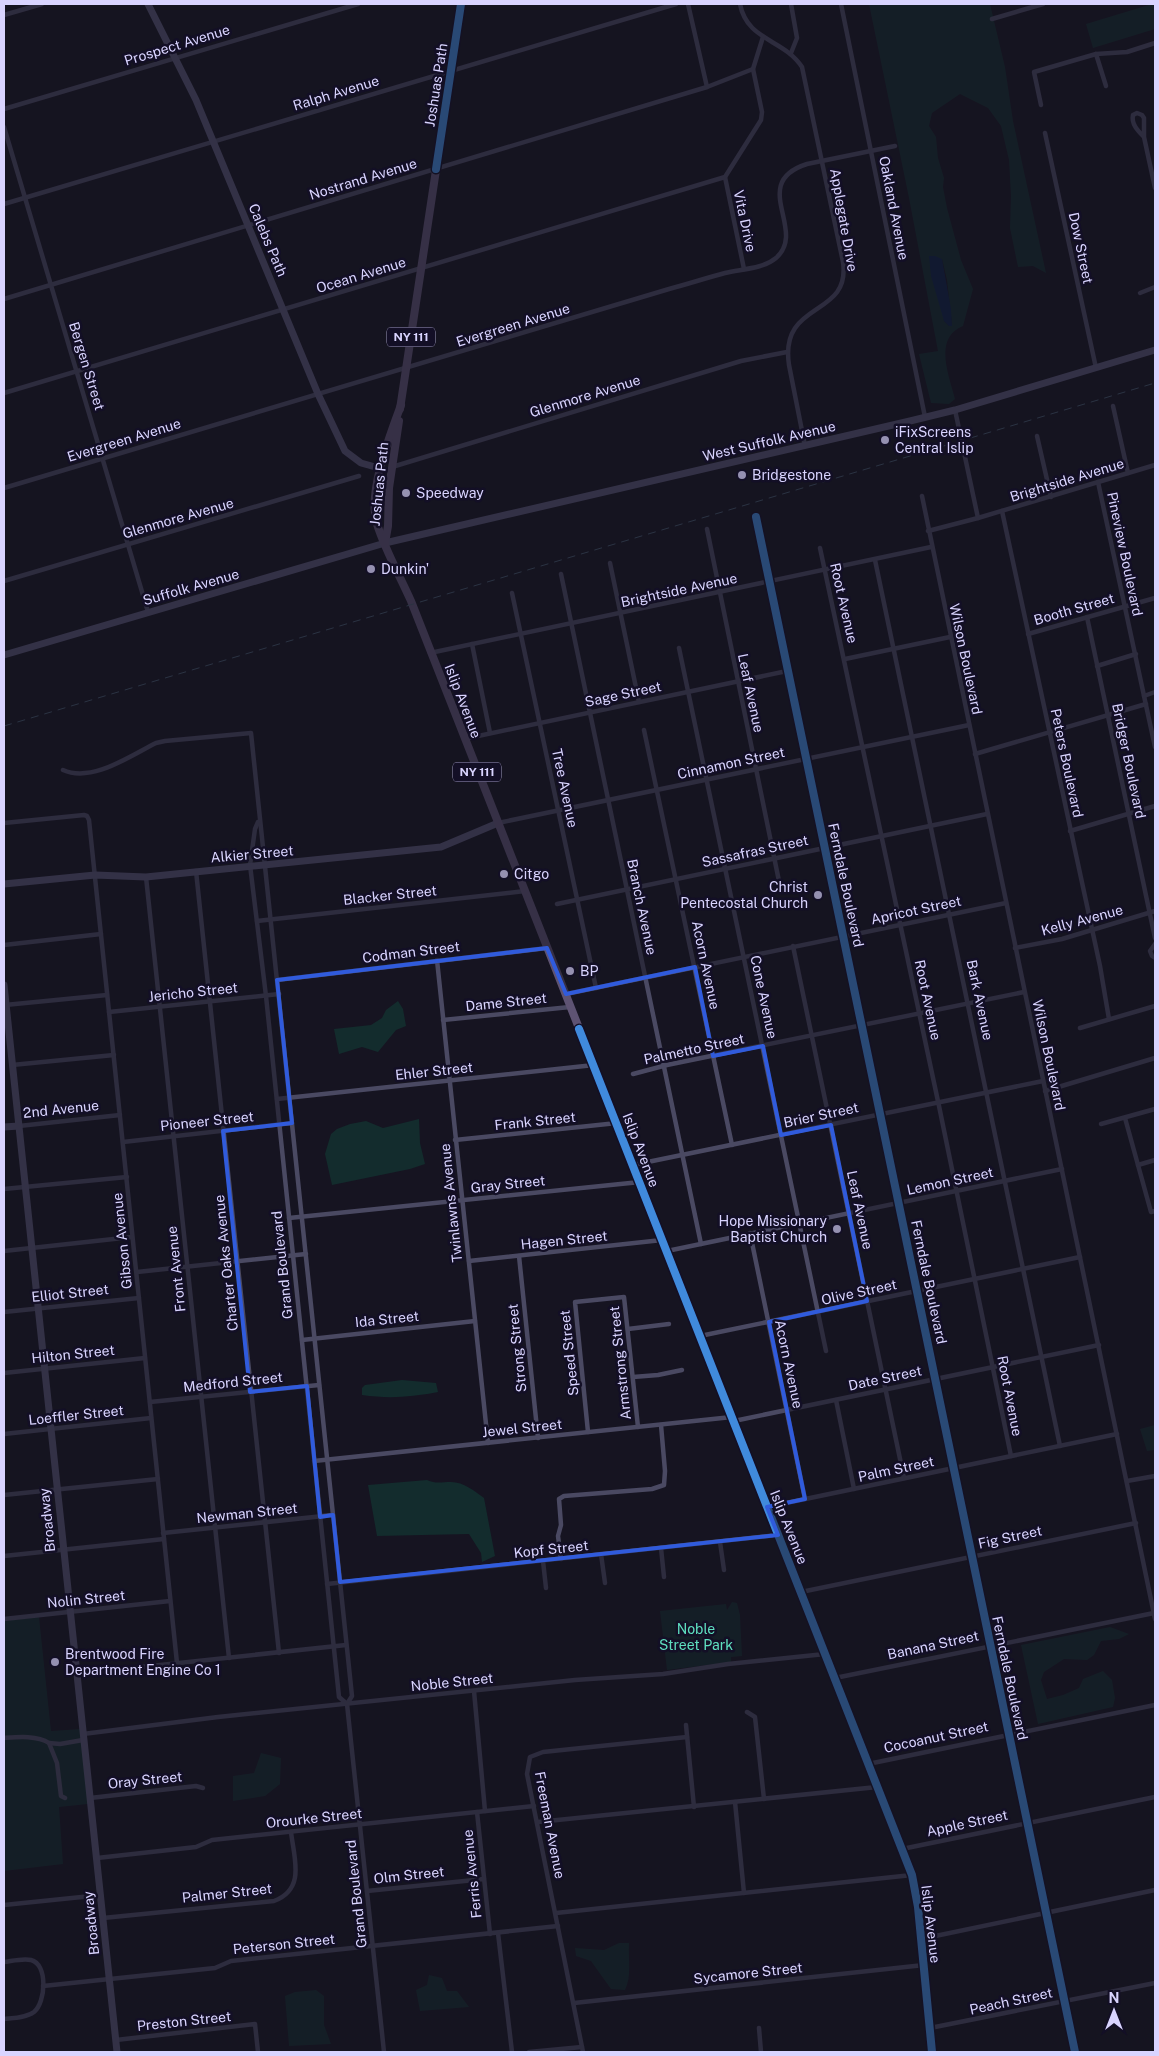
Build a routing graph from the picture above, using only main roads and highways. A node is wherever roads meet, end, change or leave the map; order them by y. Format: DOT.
graph roads {
  1 [pos="461,4"];
  2 [pos="400,405"];
  3 [pos="380,468"];
  4 [pos="389,488"];
  5 [pos="385,543"];
  6 [pos="932,2052"];
  1 -- 2 [label="main road, Joshuas Path / NY 111"];
  2 -- 3 [label="main road, Joshuas Path / NY 111"];
  2 -- 4 [label="main road, Joshuas Path / NY 111"];
  3 -- 4 [label="main road"];
  3 -- 5 [label="main road, Joshuas Path / NY 111"];
  4 -- 5 [label="main road, Joshuas Path / NY 111"];
  5 -- 6 [label="main road, Islip Avenue / NY 111"];
}
